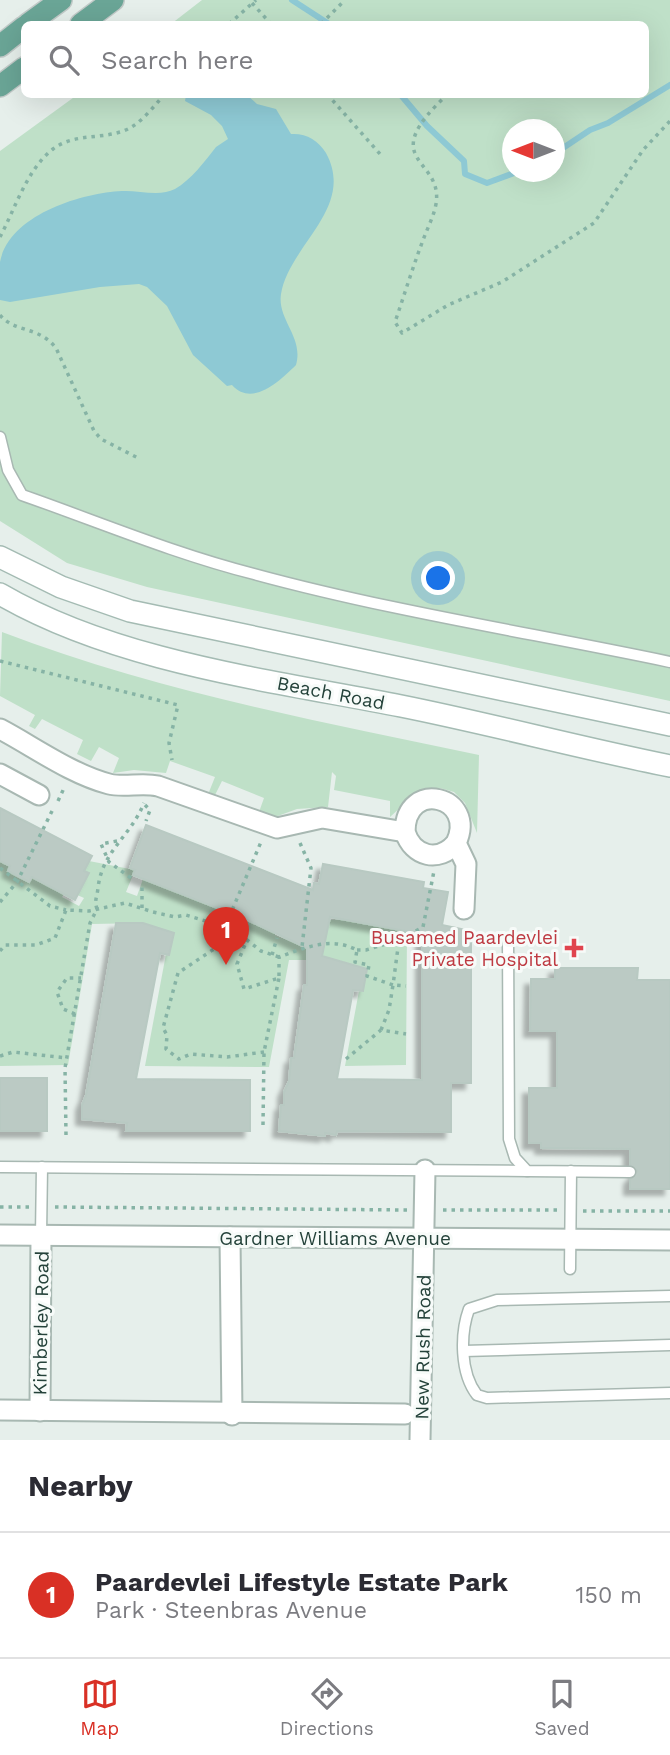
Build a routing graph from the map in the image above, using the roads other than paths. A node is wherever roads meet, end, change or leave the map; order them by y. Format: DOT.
graph roads {
  1 [pos="61,0"];
  2 [pos="113,0"];
  3 [pos="33,21"];
  4 [pos="85,21"];
  5 [pos="21,30"];
  6 [pos="0,46"];
  7 [pos="21,70"];
  8 [pos="0,86"];
  9 [pos="0,437"];
  10 [pos="0,557"];
  11 [pos="0,594"];
  12 [pos="670,662"];
  13 [pos="670,725"];
  14 [pos="0,729"];
  15 [pos="670,766"];
  16 [pos="0,774"];
  17 [pos="39,795"];
  18 [pos="405,832"];
  19 [pos="456,843"];
  20 [pos="464,909"];
  21 [pos="508,939"];
  22 [pos="0,1167"];
  23 [pos="42,1167"];
  24 [pos="425,1170"];
  25 [pos="527,1171"];
  26 [pos="571,1171"];
  27 [pos="630,1172"];
  28 [pos="0,1235"];
  29 [pos="41,1235"];
  30 [pos="230,1237"];
  31 [pos="424,1238"];
  32 [pos="570,1240"];
  33 [pos="670,1240"];
  34 [pos="570,1269"];
  35 [pos="670,1296"];
  36 [pos="670,1345"];
  37 [pos="464,1351"];
  38 [pos="670,1393"];
  39 [pos="0,1410"];
  40 [pos="40,1411"];
  41 [pos="405,1414"];
  42 [pos="232,1415"];
  43 [pos="420,1440"];
  1 -- 3 [label="main road"];
  2 -- 4 [label="main road"];
  5 -- 6 [label="main road"];
  7 -- 8 [label="main road"];
  9 -- 12 [label="lane"];
  10 -- 13 [label="main road, Beach Road"];
  11 -- 15 [label="main road, Beach Road"];
  14 -- 18 [label="street"];
  16 -- 17 [label="street"];
  18 -- 19 [label="street"];
  18 -- 19 [label="street"];
  19 -- 20 [label="street"];
  21 -- 25 [label="lane"];
  22 -- 23 [label="lane"];
  23 -- 24 [label="lane"];
  23 -- 29 [label="lane"];
  24 -- 25 [label="lane"];
  24 -- 31 [label="street, New Rush Road"];
  25 -- 26 [label="lane"];
  26 -- 27 [label="lane"];
  26 -- 32 [label="lane"];
  28 -- 29 [label="street, Gardner Williams Avenue"];
  29 -- 30 [label="street, Gardner Williams Avenue"];
  29 -- 40 [label="street, Kimberley Road"];
  30 -- 31 [label="street, Gardner Williams Avenue"];
  30 -- 42 [label="street"];
  31 -- 32 [label="street, Gardner Williams Avenue"];
  31 -- 43 [label="street, New Rush Road"];
  32 -- 33 [label="street, Gardner Williams Avenue"];
  32 -- 34 [label="lane"];
  35 -- 37 [label="lane"];
  36 -- 37 [label="lane"];
  37 -- 38 [label="lane"];
  39 -- 40 [label="street"];
  40 -- 42 [label="street"];
  41 -- 42 [label="street"];
}
